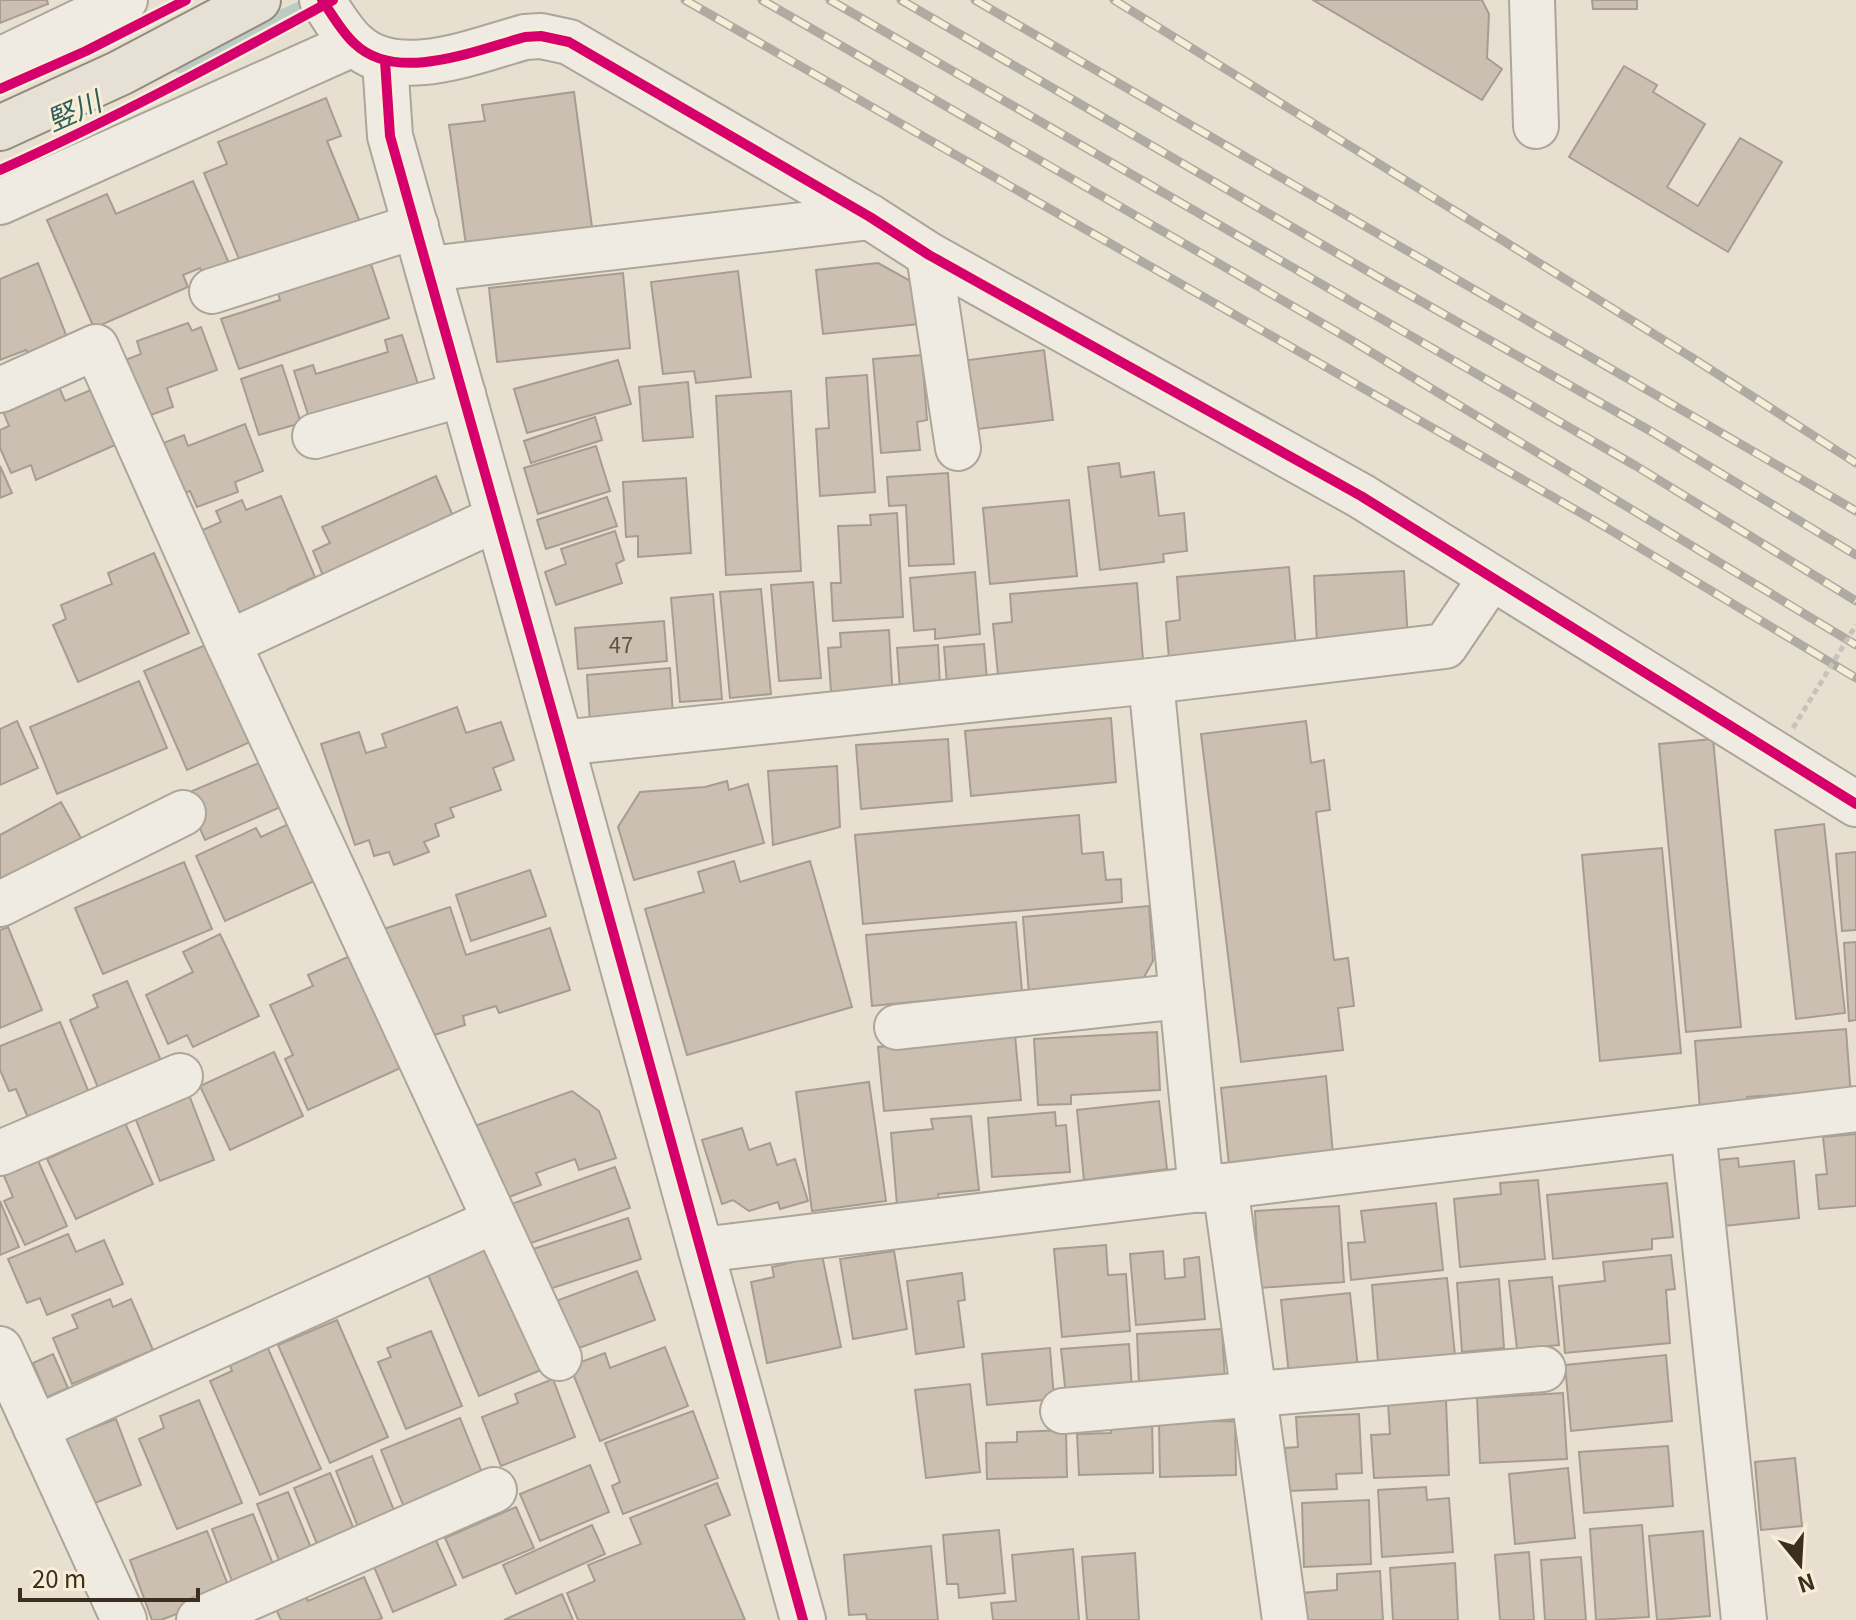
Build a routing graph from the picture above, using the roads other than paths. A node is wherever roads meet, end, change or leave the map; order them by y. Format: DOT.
graph roads {
  1 [pos="125,0"];
  2 [pos="258,0"];
  3 [pos="322,0"];
  4 [pos="1532,0"];
  5 [pos="369,52"];
  6 [pos="0,60"];
  7 [pos="1536,126"];
  8 [pos="0,128"];
  9 [pos="0,202"];
  10 [pos="870,217"];
  11 [pos="416,226"];
  12 [pos="929,255"];
  13 [pos="429,269"];
  14 [pos="212,291"];
  15 [pos="0,390"];
  16 [pos="463,394"];
  17 [pos="315,436"];
  18 [pos="958,448"];
  19 [pos="496,519"];
  20 [pos="1491,578"];
  21 [pos="228,643"];
  22 [pos="1151,681"];
  23 [pos="561,743"];
  24 [pos="1856,804"];
  25 [pos="183,813"];
  26 [pos="0,904"];
  27 [pos="1182,996"];
  28 [pos="897,1027"];
  29 [pos="180,1076"];
  30 [pos="1856,1109"];
  31 [pos="1693,1129"];
  32 [pos="0,1153"];
  33 [pos="1213,1188"];
  34 [pos="494,1221"];
  35 [pos="701,1250"];
  36 [pos="0,1349"];
  37 [pos="559,1358"];
  38 [pos="1543,1369"];
  39 [pos="1254,1394"];
  40 [pos="1063,1411"];
  41 [pos="36,1428"];
  42 [pos="494,1490"];
  43 [pos="124,1620"];
  44 [pos="199,1620"];
  45 [pos="803,1620"];
  46 [pos="1285,1620"];
  47 [pos="1744,1620"];
  1 -- 6 [label="street"];
  2 -- 8 [label="main road"];
  3 -- 5 [label="street"];
  4 -- 7 [label="street"];
  5 -- 9 [label="street"];
  5 -- 10 [label="street"];
  5 -- 11 [label="street"];
  10 -- 12 [label="street"];
  10 -- 13 [label="street"];
  11 -- 13 [label="street"];
  11 -- 14 [label="street"];
  12 -- 18 [label="street"];
  12 -- 20 [label="street"];
  13 -- 16 [label="street"];
  15 -- 21 [label="street"];
  16 -- 17 [label="street"];
  16 -- 19 [label="street"];
  19 -- 21 [label="street"];
  19 -- 23 [label="street"];
  20 -- 22 [label="street"];
  20 -- 24 [label="street"];
  21 -- 34 [label="street"];
  22 -- 23 [label="street"];
  22 -- 27 [label="street"];
  23 -- 35 [label="street"];
  25 -- 26 [label="street"];
  27 -- 28 [label="street"];
  27 -- 33 [label="street"];
  29 -- 32 [label="street"];
  30 -- 31 [label="street"];
  31 -- 33 [label="street"];
  31 -- 47 [label="street"];
  33 -- 35 [label="street"];
  33 -- 39 [label="street"];
  34 -- 37 [label="street"];
  34 -- 41 [label="street"];
  35 -- 45 [label="street"];
  36 -- 41 [label="street"];
  38 -- 39 [label="street"];
  39 -- 40 [label="street"];
  39 -- 46 [label="street"];
  41 -- 43 [label="street"];
  42 -- 44 [label="street"];
}
